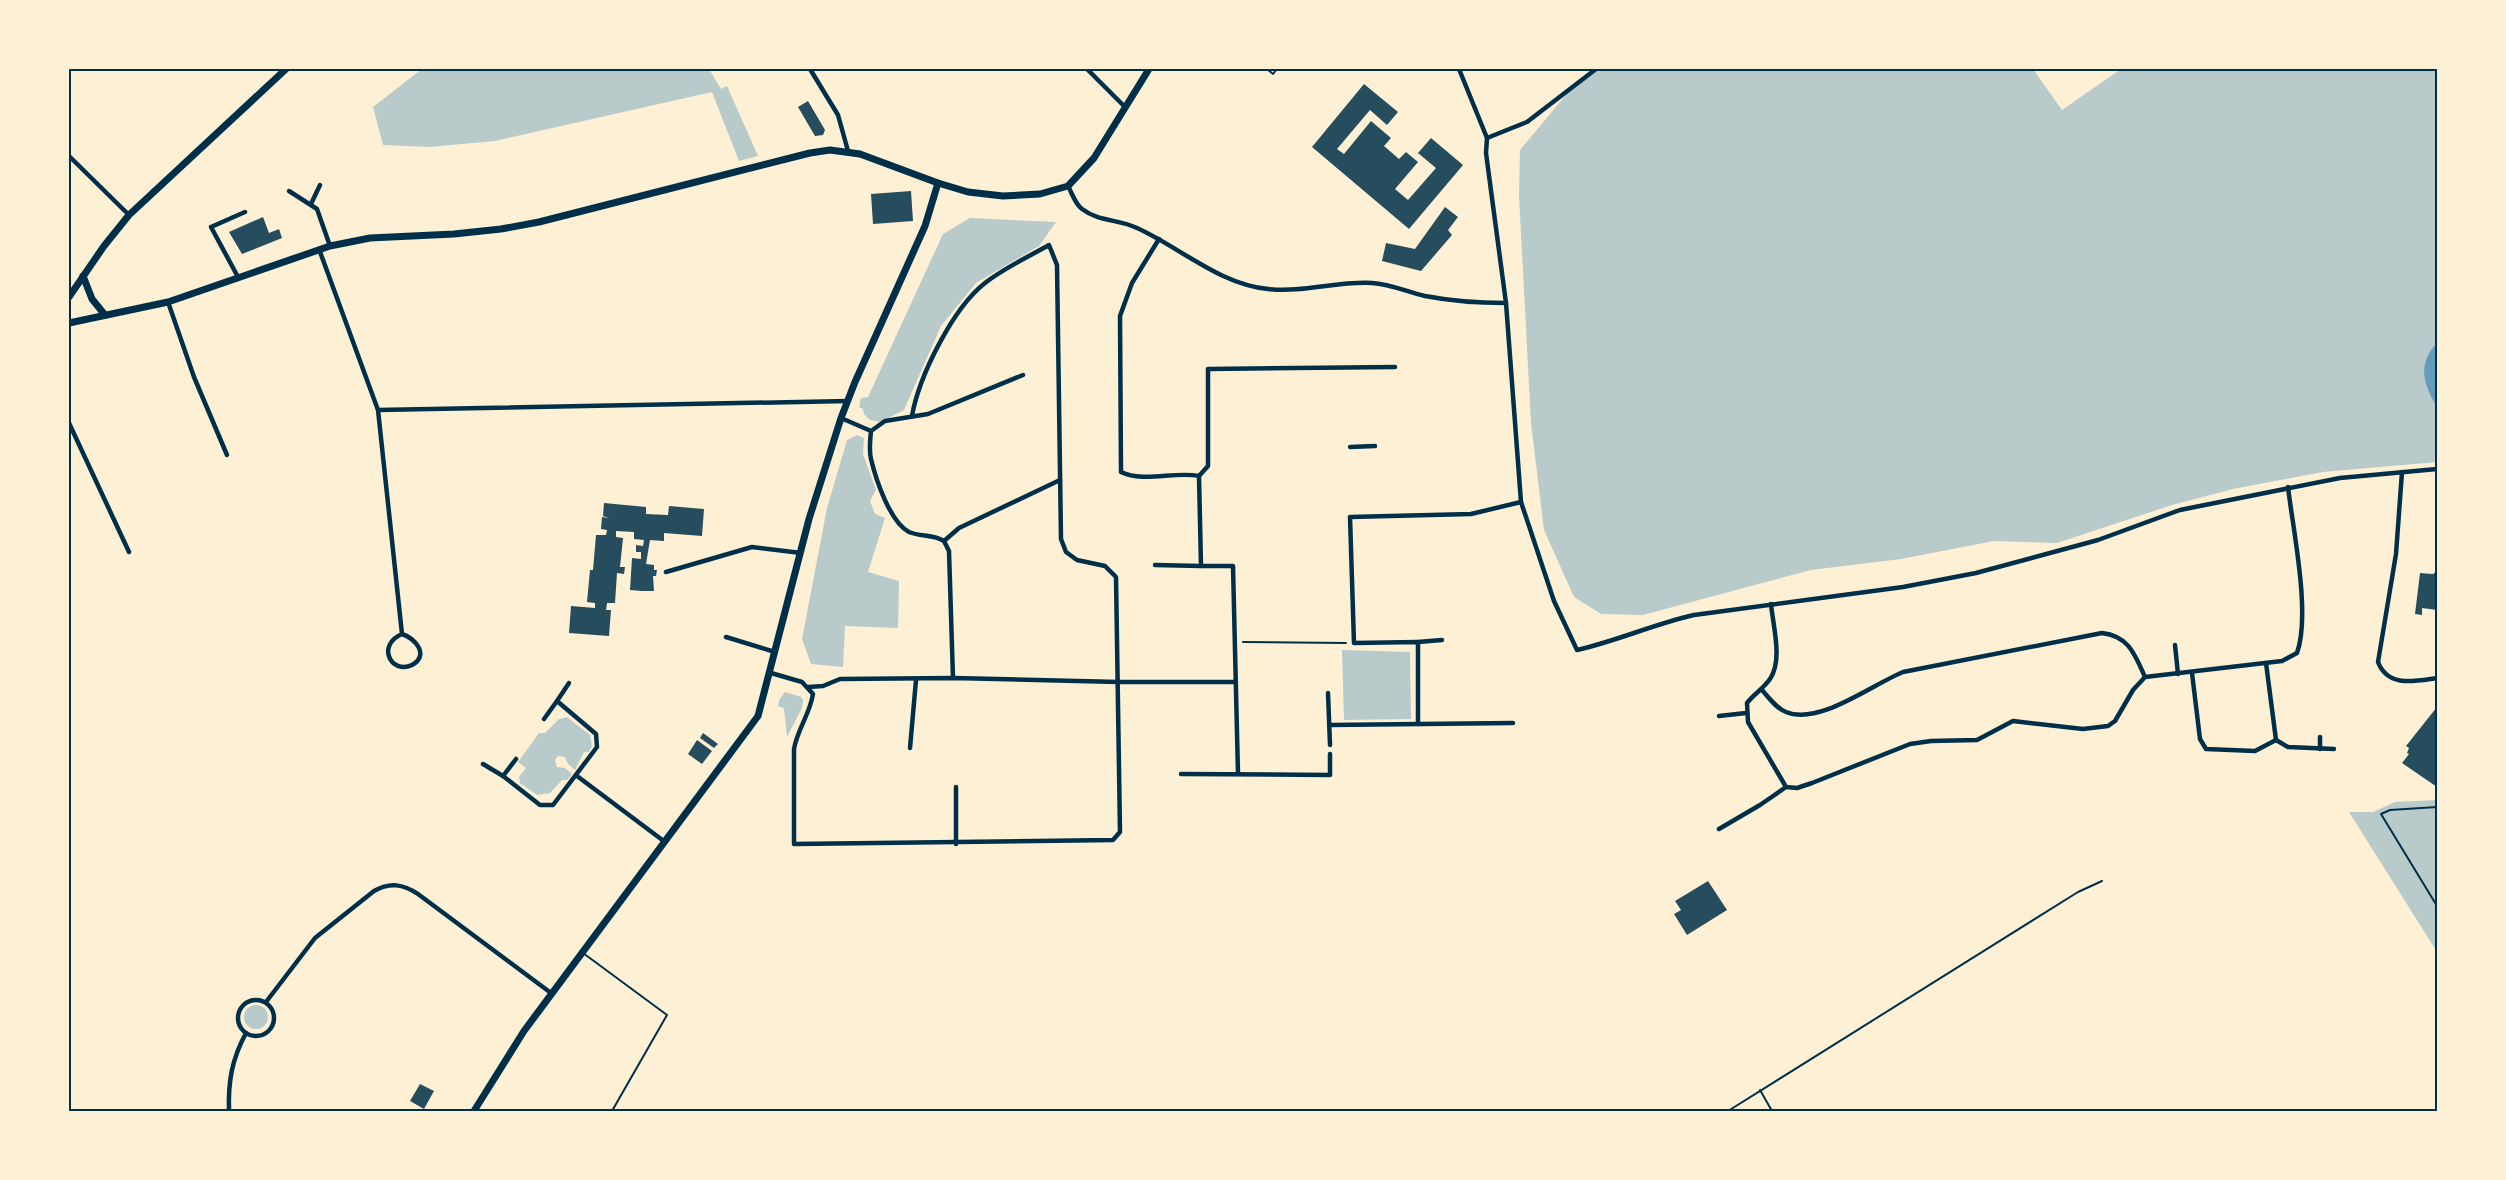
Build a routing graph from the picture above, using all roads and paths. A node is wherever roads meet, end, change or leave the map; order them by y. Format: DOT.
graph roads {
  1 [pos="286,69"];
  2 [pos="810,69"];
  3 [pos="1087,69"];
  4 [pos="1149,69"];
  5 [pos="1267,69"];
  6 [pos="1277,69"];
  7 [pos="1459,69"];
  8 [pos="1596,69"];
  9 [pos="1125,107"];
  10 [pos="1487,138"];
  11 [pos="848,151"];
  12 [pos="69,156"];
  13 [pos="938,183"];
  14 [pos="320,185"];
  15 [pos="1068,186"];
  16 [pos="289,190"];
  17 [pos="311,204"];
  18 [pos="245,212"];
  19 [pos="129,215"];
  20 [pos="1159,239"];
  21 [pos="330,246"];
  22 [pos="319,249"];
  23 [pos="82,276"];
  24 [pos="238,278"];
  25 [pos="69,296"];
  26 [pos="168,302"];
  27 [pos="1506,303"];
  28 [pos="105,315"];
  29 [pos="69,323"];
  30 [pos="1395,367"];
  31 [pos="1023,375"];
  32 [pos="848,401"];
  33 [pos="378,410"];
  34 [pos="912,416"];
  35 [pos="842,418"];
  36 [pos="69,423"];
  37 [pos="871,431"];
  38 [pos="1375,446"];
  39 [pos="1350,447"];
  40 [pos="227,455"];
  41 [pos="2437,469"];
  42 [pos="2402,472"];
  43 [pos="1200,476"];
  44 [pos="1060,480"];
  45 [pos="2288,487"];
  46 [pos="1521,502"];
  47 [pos="944,541"];
  48 [pos="129,552"];
  49 [pos="801,553"];
  50 [pos="1155,565"];
  51 [pos="1201,566"];
  52 [pos="666,572"];
  53 [pos="1771,604"];
  54 [pos="402,634"];
  55 [pos="726,636"];
  56 [pos="1442,640"];
  57 [pos="1236,642"];
  58 [pos="1418,642"];
  59 [pos="1354,643"];
  60 [pos="2175,645"];
  61 [pos="775,652"];
  62 [pos="2266,663"];
  63 [pos="771,673"];
  64 [pos="2192,673"];
  65 [pos="2178,674"];
  66 [pos="2145,677"];
  67 [pos="953,678"];
  68 [pos="2437,678"];
  69 [pos="916,680"];
  70 [pos="1119,682"];
  71 [pos="1235,682"];
  72 [pos="569,683"];
  73 [pos="808,687"];
  74 [pos="1762,690"];
  75 [pos="1328,693"];
  76 [pos="557,701"];
  77 [pos="1746,713"];
  78 [pos="1719,716"];
  79 [pos="544,719"];
  80 [pos="1513,723"];
  81 [pos="1418,724"];
  82 [pos="1329,725"];
  83 [pos="2320,738"];
  84 [pos="2276,740"];
  85 [pos="1330,745"];
  86 [pos="910,747"];
  87 [pos="2320,749"];
  88 [pos="2334,749"];
  89 [pos="1330,754"];
  90 [pos="516,759"];
  91 [pos="483,764"];
  92 [pos="1180,774"];
  93 [pos="1238,774"];
  94 [pos="503,776"];
  95 [pos="577,776"];
  96 [pos="956,787"];
  97 [pos="1786,787"];
  98 [pos="1760,805"];
  99 [pos="2437,807"];
  100 [pos="1766,811"];
  101 [pos="1719,829"];
  102 [pos="665,842"];
  103 [pos="956,844"];
  104 [pos="2102,881"];
  105 [pos="2437,906"];
  106 [pos="582,953"];
  107 [pos="551,993"];
  108 [pos="266,1002"];
  109 [pos="246,1033"];
  110 [pos="1760,1090"];
  111 [pos="229,1111"];
  112 [pos="474,1111"];
  113 [pos="612,1111"];
  114 [pos="1728,1111"];
  115 [pos="1772,1111"];
  1 -- 19 [label="main road"];
  2 -- 11 [label="street"];
  3 -- 9 [label="street"];
  4 -- 9 [label="main road"];
  5 -- 6 [label="lane"];
  7 -- 10 [label="street"];
  8 -- 10 [label="street"];
  9 -- 15 [label="main road"];
  10 -- 27 [label="street"];
  11 -- 13 [label="main road"];
  11 -- 21 [label="main road"];
  12 -- 19 [label="street"];
  13 -- 15 [label="main road"];
  13 -- 32 [label="main road"];
  14 -- 17 [label="street"];
  15 -- 20 [label="street"];
  16 -- 17 [label="street"];
  17 -- 21 [label="street"];
  18 -- 24 [label="street"];
  19 -- 23 [label="main road"];
  20 -- 27 [label="street"];
  20 -- 43 [label="street"];
  21 -- 22 [label="main road"];
  22 -- 24 [label="main road"];
  22 -- 33 [label="street"];
  23 -- 25 [label="main road"];
  23 -- 28 [label="main road"];
  24 -- 26 [label="main road"];
  26 -- 28 [label="main road"];
  26 -- 40 [label="street"];
  27 -- 46 [label="street"];
  28 -- 29 [label="main road"];
  30 -- 43 [label="street"];
  31 -- 34 [label="street"];
  32 -- 33 [label="street"];
  32 -- 35 [label="main road"];
  33 -- 54 [label="street"];
  34 -- 37 [label="street"];
  34 -- 44 [label="street"];
  35 -- 37 [label="street"];
  35 -- 49 [label="main road"];
  36 -- 48 [label="street"];
  37 -- 47 [label="street"];
  38 -- 39 [label="street"];
  41 -- 42 [label="street"];
  42 -- 45 [label="street"];
  42 -- 68 [label="street"];
  43 -- 51 [label="street"];
  44 -- 47 [label="street"];
  44 -- 70 [label="street"];
  45 -- 53 [label="street"];
  45 -- 62 [label="street"];
  46 -- 53 [label="street"];
  46 -- 59 [label="street"];
  47 -- 67 [label="street"];
  49 -- 52 [label="street"];
  49 -- 61 [label="main road"];
  50 -- 51 [label="street"];
  51 -- 57 [label="street"];
  53 -- 74 [label="street"];
  54 -- 54 [label="street"];
  55 -- 61 [label="street"];
  56 -- 58 [label="street"];
  57 -- 59 [label="path"];
  57 -- 71 [label="street"];
  58 -- 59 [label="street"];
  58 -- 81 [label="street"];
  60 -- 65 [label="street"];
  61 -- 63 [label="main road"];
  62 -- 64 [label="street"];
  62 -- 84 [label="street"];
  63 -- 73 [label="street"];
  63 -- 102 [label="main road"];
  64 -- 65 [label="street"];
  64 -- 84 [label="street"];
  65 -- 66 [label="street"];
  66 -- 74 [label="street"];
  66 -- 97 [label="street"];
  67 -- 69 [label="street"];
  67 -- 70 [label="street"];
  69 -- 73 [label="street"];
  69 -- 86 [label="street"];
  70 -- 71 [label="street"];
  70 -- 103 [label="street"];
  71 -- 93 [label="street"];
  72 -- 76 [label="street"];
  73 -- 103 [label="street"];
  74 -- 77 [label="street"];
  75 -- 82 [label="street"];
  76 -- 79 [label="street"];
  76 -- 95 [label="street"];
  77 -- 78 [label="street"];
  77 -- 97 [label="street"];
  80 -- 81 [label="street"];
  81 -- 82 [label="street"];
  82 -- 85 [label="street"];
  83 -- 87 [label="street"];
  84 -- 87 [label="street"];
  87 -- 88 [label="street"];
  89 -- 93 [label="street"];
  90 -- 94 [label="street"];
  91 -- 94 [label="street"];
  92 -- 93 [label="street"];
  94 -- 95 [label="street"];
  95 -- 102 [label="street"];
  96 -- 103 [label="street"];
  97 -- 98 [label="street"];
  98 -- 100 [label="street"];
  98 -- 101 [label="street"];
  99 -- 105 [label="path"];
  102 -- 106 [label="main road"];
  104 -- 110 [label="lane"];
  106 -- 107 [label="main road"];
  106 -- 113 [label="lane"];
  107 -- 108 [label="street"];
  107 -- 112 [label="main road"];
  108 -- 109 [label="street"];
  108 -- 109 [label="street"];
  109 -- 111 [label="street"];
  110 -- 114 [label="lane"];
  110 -- 115 [label="lane"];
}
